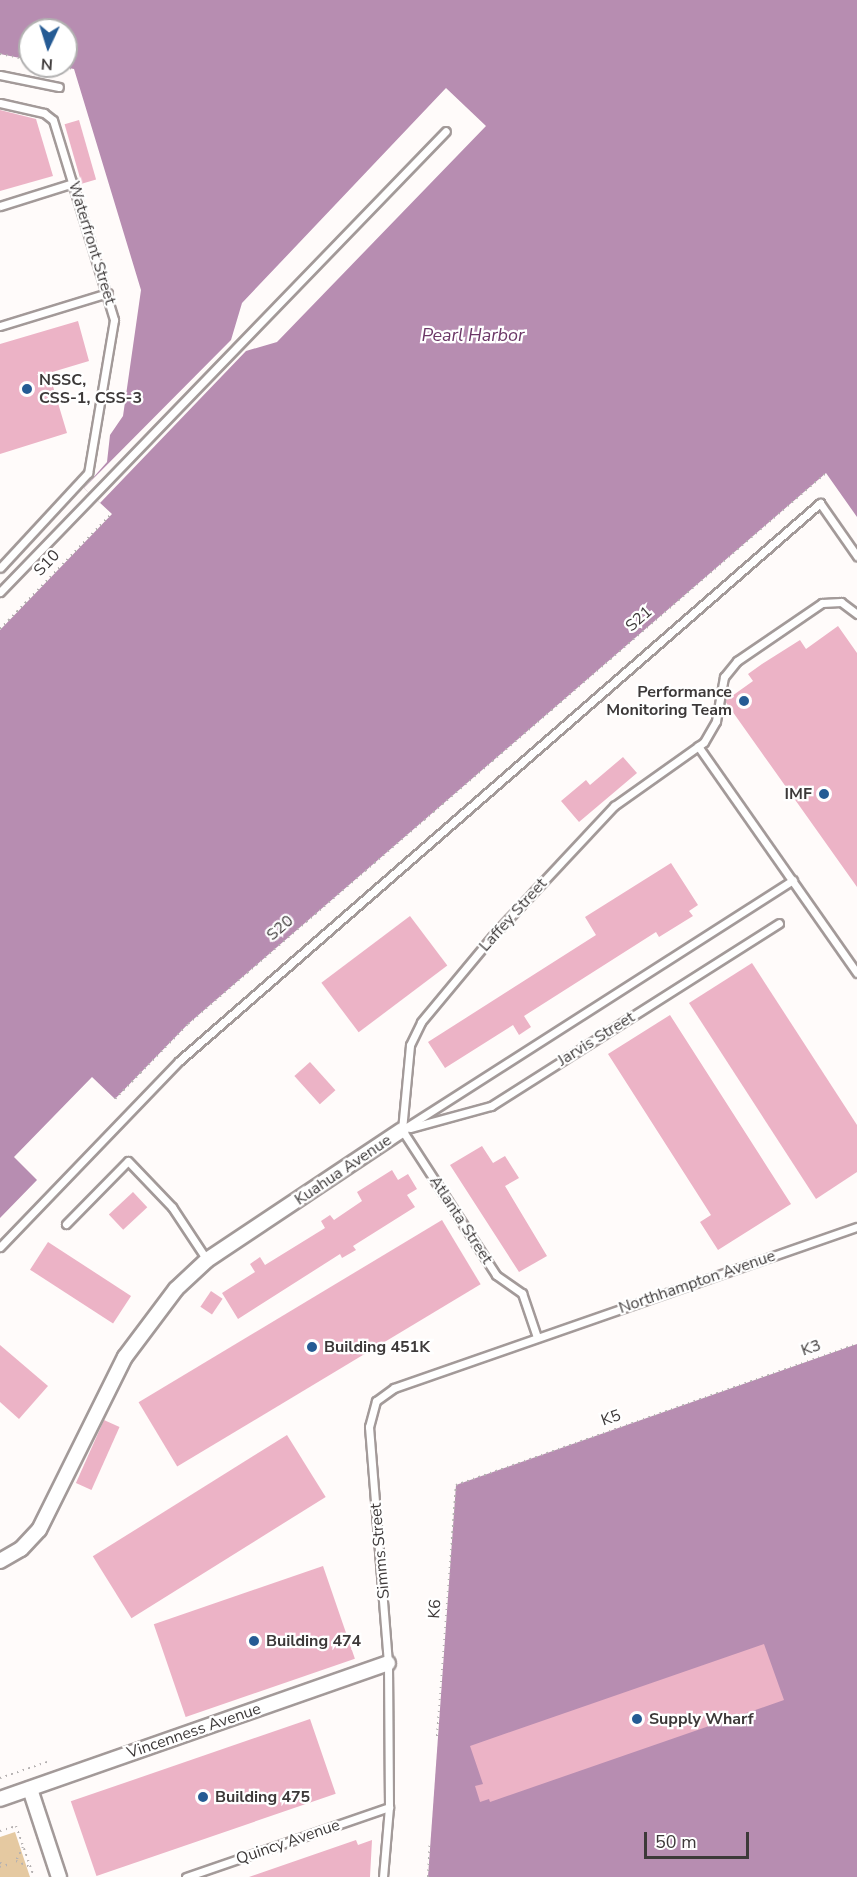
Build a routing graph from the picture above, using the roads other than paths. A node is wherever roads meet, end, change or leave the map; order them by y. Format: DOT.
graph roads {
  1 [pos="0,75"];
  2 [pos="59,87"];
  3 [pos="0,103"];
  4 [pos="446,131"];
  5 [pos="73,183"];
  6 [pos="0,206"];
  7 [pos="108,293"];
  8 [pos="0,326"];
  9 [pos="857,555"];
  10 [pos="0,568"];
  11 [pos="0,592"];
  12 [pos="857,614"];
  13 [pos="698,746"];
  14 [pos="793,880"];
  15 [pos="779,923"];
  16 [pos="857,973"];
  17 [pos="402,1130"];
  18 [pos="66,1224"];
  19 [pos="857,1227"];
  20 [pos="0,1247"];
  21 [pos="207,1260"];
  22 [pos="537,1337"];
  23 [pos="0,1561"];
  24 [pos="388,1663"];
  25 [pos="30,1789"];
  26 [pos="0,1799"];
  27 [pos="389,1807"];
  28 [pos="59,1877"];
  29 [pos="186,1877"];
  30 [pos="383,1877"];
  1 -- 2 [label="lane"];
  3 -- 5 [label="lane, Waterfront Street"];
  4 -- 11 [label="lane"];
  5 -- 6 [label="lane"];
  5 -- 7 [label="lane, Waterfront Street"];
  7 -- 8 [label="lane"];
  7 -- 10 [label="lane, Waterfront Street"];
  9 -- 20 [label="lane"];
  12 -- 13 [label="lane, Laffey Street"];
  13 -- 14 [label="lane"];
  13 -- 17 [label="lane, Laffey Street"];
  14 -- 16 [label="lane"];
  14 -- 17 [label="lane, Kuahua Avenue"];
  15 -- 17 [label="lane, Jarvis Street"];
  17 -- 21 [label="street, Kuahua Avenue"];
  17 -- 22 [label="lane, Atlanta Street"];
  18 -- 21 [label="lane"];
  19 -- 22 [label="lane, Northhampton Avenue"];
  21 -- 23 [label="street, Kuahua Avenue"];
  22 -- 24 [label="lane, Simms Street"];
  24 -- 25 [label="street, Vincenness Avenue"];
  24 -- 27 [label="lane, Simms Street"];
  25 -- 26 [label="street, Vincenness Avenue"];
  25 -- 28 [label="street"];
  27 -- 29 [label="lane, Quincy Avenue"];
  27 -- 30 [label="lane, Simms Street"];
}
